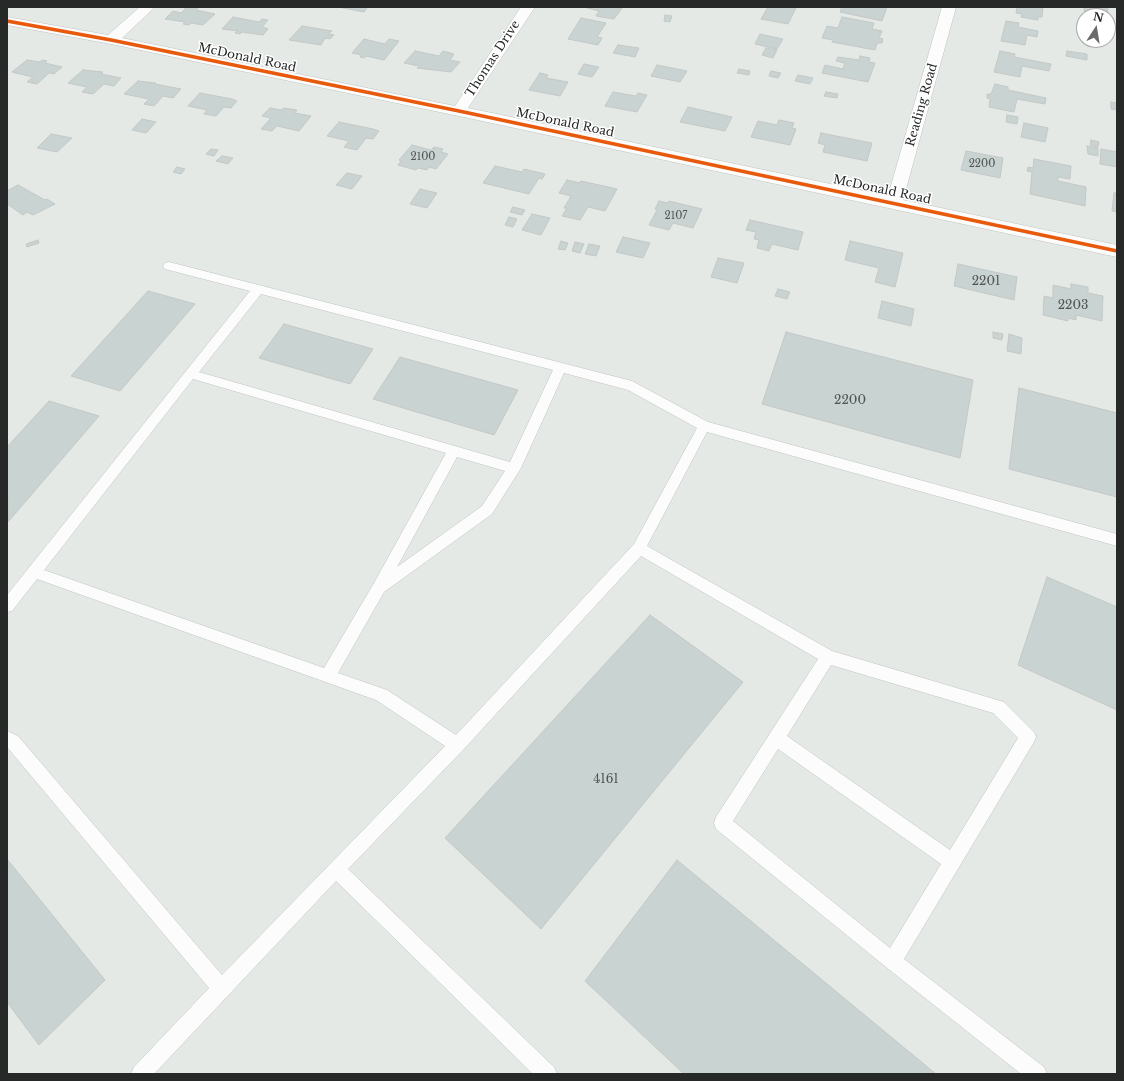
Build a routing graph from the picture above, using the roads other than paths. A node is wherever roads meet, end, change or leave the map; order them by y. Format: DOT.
graph roads {
  1 [pos="148,7"];
  2 [pos="528,7"];
  3 [pos="950,7"];
  4 [pos="7,21"];
  5 [pos="111,40"];
  6 [pos="459,111"];
  7 [pos="894,203"];
  8 [pos="1117,251"];
  9 [pos="169,266"];
  10 [pos="258,289"];
  11 [pos="560,368"];
  12 [pos="190,374"];
  13 [pos="704,426"];
  14 [pos="454,451"];
  15 [pos="514,468"];
  16 [pos="1117,540"];
  17 [pos="639,548"];
  18 [pos="34,572"];
  19 [pos="379,588"];
  20 [pos="7,606"];
  21 [pos="828,657"];
  22 [pos="327,677"];
  23 [pos="776,738"];
  24 [pos="7,739"];
  25 [pos="457,744"];
  26 [pos="951,861"];
  27 [pos="336,869"];
  28 [pos="892,961"];
  29 [pos="222,988"];
  30 [pos="141,1074"];
  31 [pos="547,1074"];
  32 [pos="1037,1074"];
  1 -- 5 [label="street"];
  2 -- 6 [label="street, Thomas Drive"];
  3 -- 7 [label="street, Reading Road"];
  4 -- 5 [label="street, McDonald Road"];
  5 -- 6 [label="street, McDonald Road"];
  6 -- 7 [label="street, McDonald Road"];
  7 -- 8 [label="street, McDonald Road"];
  9 -- 10 [label="lane"];
  10 -- 11 [label="lane"];
  10 -- 12 [label="lane"];
  11 -- 13 [label="lane"];
  11 -- 15 [label="lane"];
  12 -- 14 [label="lane"];
  12 -- 18 [label="lane"];
  13 -- 16 [label="lane"];
  13 -- 17 [label="lane"];
  14 -- 15 [label="lane"];
  14 -- 19 [label="lane"];
  15 -- 19 [label="lane"];
  17 -- 21 [label="lane"];
  17 -- 25 [label="lane"];
  18 -- 20 [label="lane"];
  18 -- 22 [label="lane"];
  19 -- 22 [label="lane"];
  21 -- 23 [label="lane"];
  21 -- 26 [label="lane"];
  22 -- 25 [label="lane"];
  23 -- 26 [label="lane"];
  23 -- 28 [label="lane"];
  24 -- 29 [label="lane"];
  25 -- 27 [label="lane"];
  26 -- 28 [label="lane"];
  27 -- 29 [label="lane"];
  27 -- 31 [label="lane"];
  28 -- 32 [label="lane"];
  29 -- 30 [label="lane"];
}
